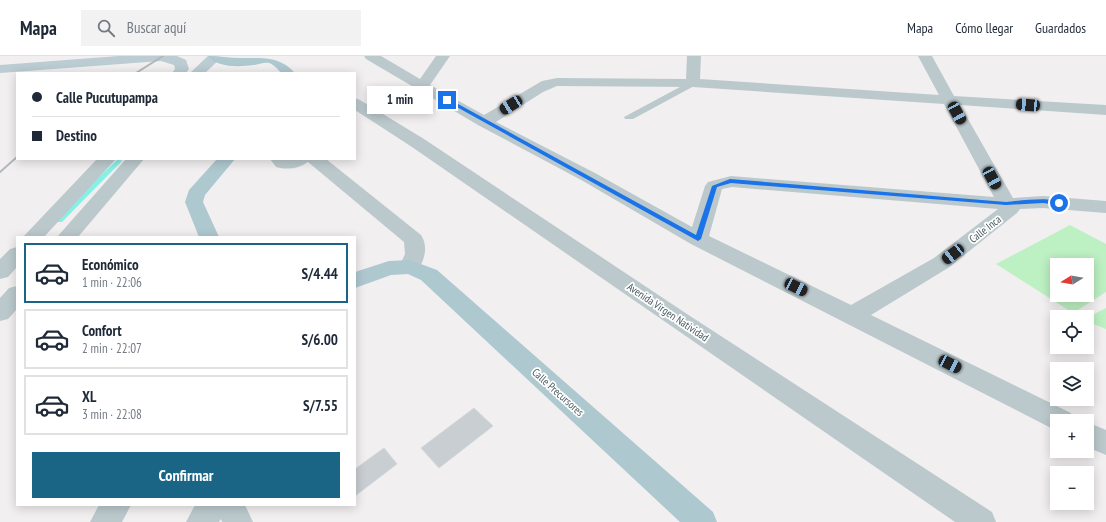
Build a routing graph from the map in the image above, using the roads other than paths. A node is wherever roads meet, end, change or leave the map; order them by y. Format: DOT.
graph roads {
  1 [pos="371,56"];
  2 [pos="443,56"];
  3 [pos="694,56"];
  4 [pos="925,56"];
  5 [pos="221,57"];
  6 [pos="265,57"];
  7 [pos="0,69"];
  8 [pos="180,72"];
  9 [pos="198,72"];
  10 [pos="215,72"];
  11 [pos="288,72"];
  12 [pos="693,83"];
  13 [pos="422,86"];
  14 [pos="950,100"];
  15 [pos="356,104"];
  16 [pos="1106,110"];
  17 [pos="629,117"];
  18 [pos="484,122"];
  19 [pos="106,160"];
  20 [pos="134,160"];
  21 [pos="225,160"];
  22 [pos="280,160"];
  23 [pos="301,160"];
  24 [pos="316,160"];
  25 [pos="1006,204"];
  26 [pos="1106,207"];
  27 [pos="34,236"];
  28 [pos="68,236"];
  29 [pos="209,236"];
  30 [pos="698,239"];
  31 [pos="16,255"];
  32 [pos="410,267"];
  33 [pos="0,272"];
  34 [pos="356,280"];
  35 [pos="16,295"];
  36 [pos="0,313"];
  37 [pos="853,315"];
  38 [pos="1050,415"];
  39 [pos="1094,438"];
  40 [pos="1106,444"];
  41 [pos="115,506"];
  42 [pos="212,506"];
  43 [pos="230,506"];
  44 [pos="105,522"];
  45 [pos="202,522"];
  46 [pos="238,522"];
  47 [pos="702,522"];
  48 [pos="981,522"];
  1 -- 13 [label="street"];
  2 -- 13 [label="street"];
  3 -- 12 [label="street"];
  4 -- 14 [label="street, Calle Inca"];
  5 -- 6 [label="main road"];
  5 -- 9 [label="main road"];
  5 -- 10 [label="main road"];
  6 -- 11 [label="main road"];
  7 -- 8 [label="main road"];
  12 -- 14 [label="street"];
  12 -- 17 [label="lane"];
  12 -- 18 [label="street"];
  13 -- 18 [label="street"];
  14 -- 16 [label="street"];
  14 -- 25 [label="street, Calle Inca"];
  15 -- 48 [label="street, Avenida Virgen Natividad"];
  18 -- 30 [label="street"];
  19 -- 27 [label="street"];
  20 -- 28 [label="street"];
  21 -- 29 [label="main road"];
  22 -- 23 [label="street"];
  24 -- 32 [label="street"];
  25 -- 26 [label="street"];
  25 -- 30 [label="street"];
  25 -- 37 [label="street, Calle Inca"];
  30 -- 37 [label="street"];
  31 -- 33 [label="street"];
  32 -- 34 [label="main road"];
  32 -- 47 [label="main road, Calle Precursores"];
  35 -- 36 [label="street"];
  37 -- 38 [label="street"];
  39 -- 40 [label="street"];
  41 -- 44 [label="street"];
  42 -- 45 [label="street"];
  43 -- 46 [label="street"];
}
